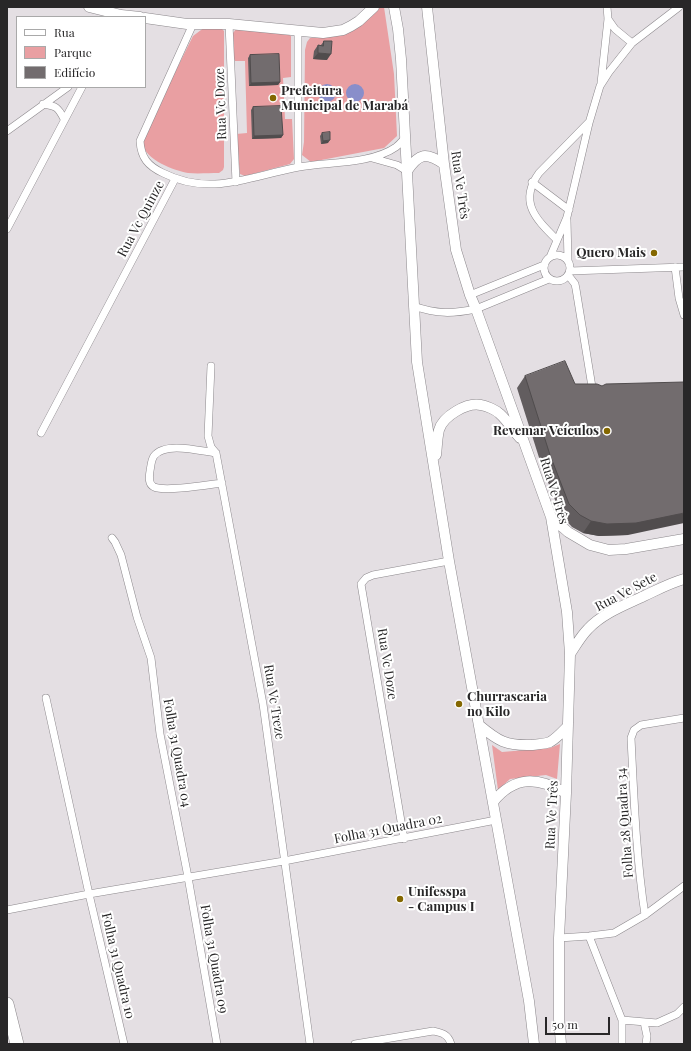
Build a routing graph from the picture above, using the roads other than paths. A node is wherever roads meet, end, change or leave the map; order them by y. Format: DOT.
graph roads {
  1 [pos="89,7"];
  2 [pos="374,7"];
  3 [pos="394,7"];
  4 [pos="427,7"];
  5 [pos="607,7"];
  6 [pos="679,7"];
  7 [pos="120,16"];
  8 [pos="146,18"];
  9 [pos="608,20"];
  10 [pos="193,24"];
  11 [pos="229,24"];
  12 [pos="298,30"];
  13 [pos="632,43"];
  14 [pos="600,86"];
  15 [pos="67,88"];
  16 [pos="81,88"];
  17 [pos="43,104"];
  18 [pos="64,119"];
  19 [pos="588,123"];
  20 [pos="7,131"];
  21 [pos="405,138"];
  22 [pos="372,158"];
  23 [pos="444,164"];
  24 [pos="298,168"];
  25 [pos="407,171"];
  26 [pos="175,179"];
  27 [pos="236,182"];
  28 [pos="532,182"];
  29 [pos="568,210"];
  30 [pos="567,218"];
  31 [pos="7,229"];
  32 [pos="557,240"];
  33 [pos="550,257"];
  34 [pos="568,261"];
  35 [pos="544,265"];
  36 [pos="675,267"];
  37 [pos="684,267"];
  38 [pos="569,273"];
  39 [pos="550,279"];
  40 [pos="470,295"];
  41 [pos="413,306"];
  42 [pos="476,309"];
  43 [pos="684,316"];
  44 [pos="211,366"];
  45 [pos="593,393"];
  46 [pos="41,433"];
  47 [pos="526,446"];
  48 [pos="216,453"];
  49 [pos="435,470"];
  50 [pos="222,483"];
  51 [pos="551,517"];
  52 [pos="112,538"];
  53 [pos="684,539"];
  54 [pos="449,561"];
  55 [pos="684,579"];
  56 [pos="570,654"];
  57 [pos="46,698"];
  58 [pos="684,718"];
  59 [pos="479,725"];
  60 [pos="568,726"];
  61 [pos="566,793"];
  62 [pos="493,802"];
  63 [pos="496,820"];
  64 [pos="404,839"];
  65 [pos="284,861"];
  66 [pos="188,877"];
  67 [pos="684,886"];
  68 [pos="89,894"];
  69 [pos="7,910"];
  70 [pos="646,915"];
  71 [pos="590,936"];
  72 [pos="559,938"];
  73 [pos="7,1004"];
  74 [pos="684,1007"];
  75 [pos="622,1020"];
  76 [pos="644,1022"];
  77 [pos="658,1023"];
  78 [pos="647,1036"];
  79 [pos="17,1044"];
  80 [pos="124,1044"];
  81 [pos="217,1044"];
  82 [pos="310,1044"];
  83 [pos="355,1044"];
  84 [pos="451,1044"];
  85 [pos="534,1044"];
  86 [pos="561,1044"];
  87 [pos="622,1044"];
  88 [pos="646,1044"];
  1 -- 7 [label="main road"];
  2 -- 12 [label="main road"];
  3 -- 21 [label="main road"];
  4 -- 23 [label="main road, Rua Ve Três"];
  5 -- 9 [label="street"];
  6 -- 13 [label="street"];
  8 -- 10 [label="main road"];
  9 -- 13 [label="street"];
  9 -- 14 [label="street"];
  10 -- 11 [label="main road"];
  10 -- 26 [label="street, Rua Vc Quinze"];
  11 -- 12 [label="main road"];
  11 -- 27 [label="street, Rua Vc Doze"];
  12 -- 24 [label="street"];
  13 -- 14 [label="street"];
  14 -- 19 [label="street"];
  15 -- 17 [label="street"];
  16 -- 18 [label="street"];
  17 -- 18 [label="street"];
  17 -- 20 [label="street"];
  18 -- 31 [label="street"];
  19 -- 28 [label="street"];
  19 -- 29 [label="street"];
  21 -- 22 [label="street"];
  21 -- 25 [label="main road"];
  22 -- 24 [label="street"];
  22 -- 25 [label="street"];
  23 -- 25 [label="main road"];
  23 -- 40 [label="main road, Rua Ve Três"];
  24 -- 27 [label="street"];
  25 -- 41 [label="main road"];
  26 -- 27 [label="street"];
  26 -- 46 [label="street, Rua Vc Quinze"];
  28 -- 29 [label="street"];
  28 -- 32 [label="street"];
  29 -- 30 [label="street"];
  30 -- 32 [label="street"];
  30 -- 34 [label="street"];
  32 -- 33 [label="street"];
  33 -- 34 [label="street"];
  33 -- 35 [label="street"];
  34 -- 38 [label="street"];
  35 -- 39 [label="street"];
  35 -- 40 [label="street"];
  36 -- 37 [label="street"];
  36 -- 38 [label="street"];
  36 -- 43 [label="street"];
  38 -- 39 [label="street"];
  38 -- 45 [label="street"];
  39 -- 42 [label="street"];
  40 -- 42 [label="main road, Rua Ve Três"];
  41 -- 42 [label="street"];
  41 -- 49 [label="main road"];
  42 -- 47 [label="main road, Rua Ve Três"];
  44 -- 48 [label="street, Rua Vc Treze"];
  47 -- 49 [label="main road"];
  47 -- 51 [label="main road, Rua Ve Três"];
  48 -- 50 [label="street, Rua Vc Treze"];
  48 -- 50 [label="street"];
  49 -- 54 [label="main road"];
  50 -- 65 [label="street, Rua Vc Treze"];
  51 -- 53 [label="main road"];
  51 -- 56 [label="main road, Rua Ve Três"];
  52 -- 66 [label="street, Folha 31 Quadra 04"];
  54 -- 59 [label="main road"];
  54 -- 64 [label="street, Rua Vc Doze"];
  55 -- 56 [label="main road, Rua Ve Sete"];
  56 -- 60 [label="main road, Rua Ve Três"];
  57 -- 68 [label="street"];
  58 -- 70 [label="street, Folha 28 Quadra 34"];
  59 -- 60 [label="main road"];
  59 -- 62 [label="main road"];
  60 -- 61 [label="main road, Rua Ve Três"];
  61 -- 62 [label="main road"];
  61 -- 72 [label="main road, Rua Ve Três"];
  62 -- 63 [label="main road"];
  63 -- 64 [label="street, Folha 31 Quadra 02"];
  63 -- 85 [label="main road"];
  64 -- 65 [label="street, Folha 31 Quadra 02"];
  65 -- 66 [label="street, Folha 31 Quadra 02"];
  65 -- 82 [label="street, Rua Vc Treze"];
  66 -- 68 [label="street"];
  66 -- 81 [label="street, Folha 31 Quadra 09"];
  67 -- 70 [label="street"];
  68 -- 69 [label="street"];
  68 -- 80 [label="street, Folha 31 Quadra 10"];
  70 -- 71 [label="street"];
  71 -- 72 [label="street"];
  71 -- 75 [label="street"];
  72 -- 86 [label="main road, Rua Ve Três"];
  73 -- 79 [label="highway"];
  74 -- 77 [label="street"];
  75 -- 76 [label="street"];
  75 -- 87 [label="street"];
  76 -- 77 [label="street"];
  76 -- 78 [label="street"];
  77 -- 78 [label="street"];
  78 -- 88 [label="street"];
  83 -- 84 [label="street"];
}
